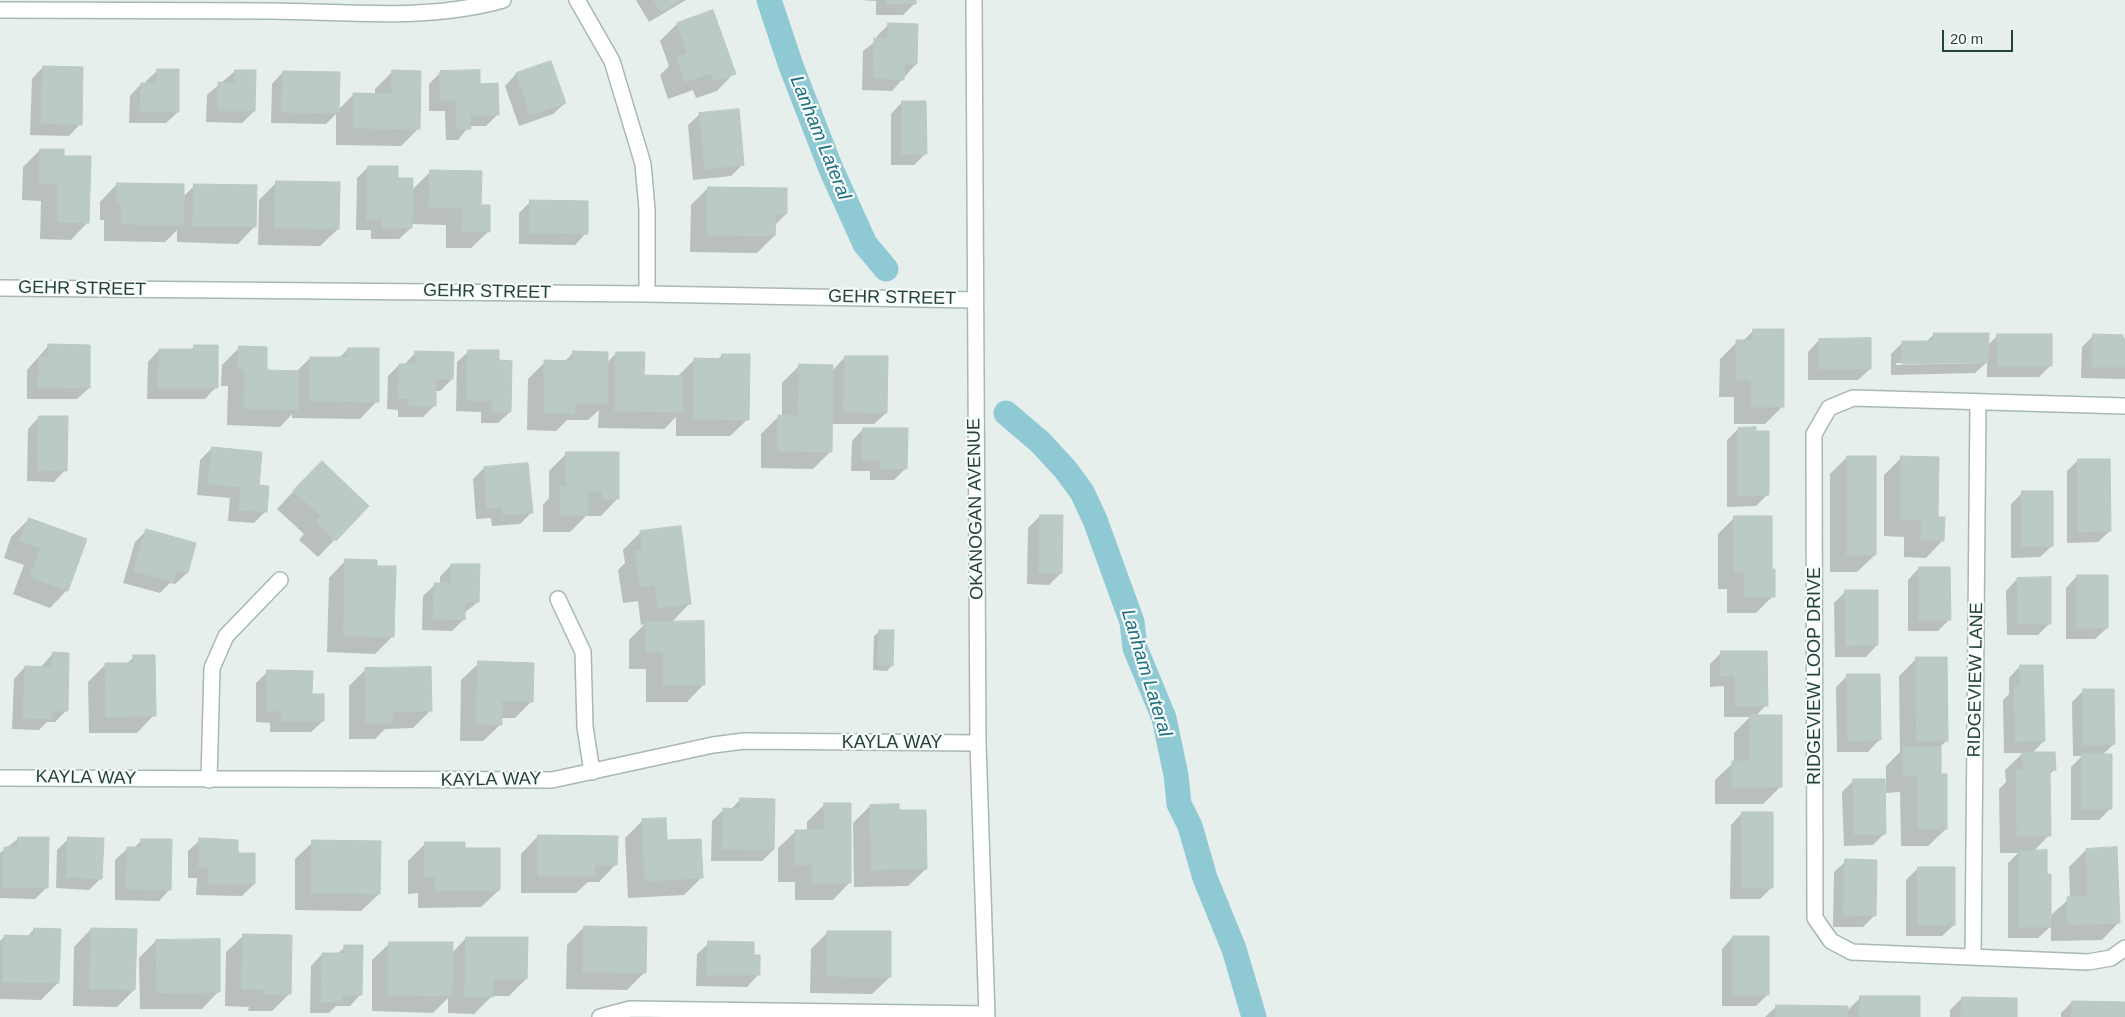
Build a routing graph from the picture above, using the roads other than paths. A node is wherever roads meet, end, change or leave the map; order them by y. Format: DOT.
graph roads {
  1 [pos="503,0"];
  2 [pos="577,0"];
  3 [pos="974,0"];
  4 [pos="0,10"];
  5 [pos="0,288"];
  6 [pos="647,294"];
  7 [pos="974,300"];
  8 [pos="1978,403"];
  9 [pos="2125,406"];
  10 [pos="280,580"];
  11 [pos="558,599"];
  12 [pos="978,743"];
  13 [pos="592,772"];
  14 [pos="0,778"];
  15 [pos="209,780"];
  16 [pos="2125,948"];
  17 [pos="1973,956"];
  18 [pos="987,1016"];
  19 [pos="600,1017"];
  1 -- 4 [label="street"];
  2 -- 6 [label="street"];
  3 -- 7 [label="street, OKANOGAN AVENUE"];
  5 -- 6 [label="street, GEHR STREET"];
  6 -- 7 [label="street, GEHR STREET"];
  7 -- 12 [label="street, OKANOGAN AVENUE"];
  8 -- 9 [label="street, RIDGEVIEW LOOP DRIVE"];
  8 -- 17 [label="street, RIDGEVIEW LANE"];
  8 -- 17 [label="street, RIDGEVIEW LOOP DRIVE"];
  10 -- 15 [label="street"];
  11 -- 13 [label="street"];
  12 -- 13 [label="street, KAYLA WAY"];
  12 -- 18 [label="street, OKANOGAN AVENUE"];
  13 -- 15 [label="street, KAYLA WAY"];
  14 -- 15 [label="street, KAYLA WAY"];
  16 -- 17 [label="street, RIDGEVIEW LOOP DRIVE"];
  18 -- 19 [label="street"];
}
